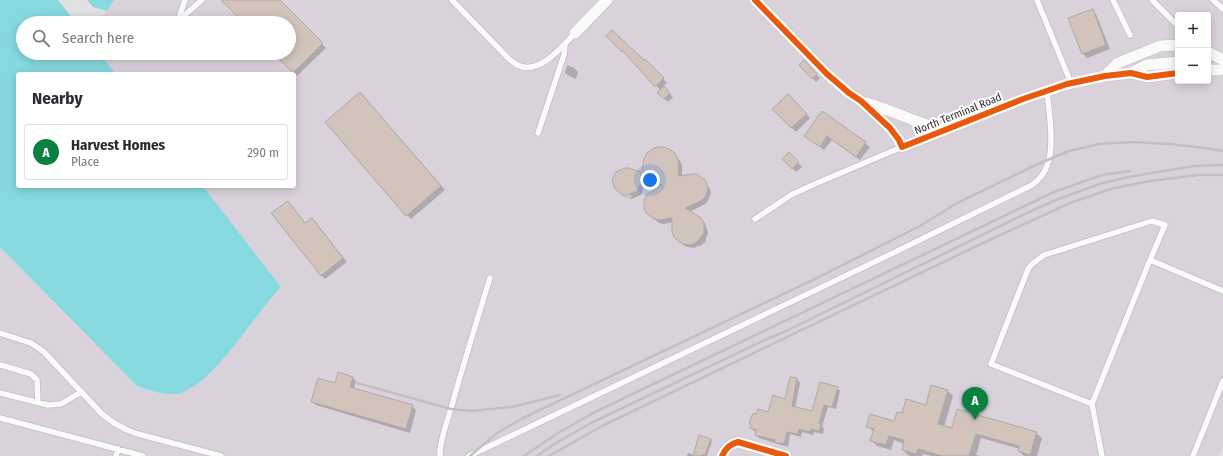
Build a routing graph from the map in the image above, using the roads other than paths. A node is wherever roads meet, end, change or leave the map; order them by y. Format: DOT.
graph roads {
  1 [pos="185,0"];
  2 [pos="202,0"];
  3 [pos="452,0"];
  4 [pos="607,0"];
  5 [pos="755,0"];
  6 [pos="1037,0"];
  7 [pos="1113,0"];
  8 [pos="1152,0"];
  9 [pos="1213,0"];
  10 [pos="1223,9"];
  11 [pos="180,16"];
  12 [pos="185,16"];
  13 [pos="1175,23"];
  14 [pos="575,33"];
  15 [pos="1130,35"];
  16 [pos="564,44"];
  17 [pos="1175,45"];
  18 [pos="1211,54"];
  19 [pos="1211,60"];
  20 [pos="1175,62"];
  21 [pos="1222,62"];
  22 [pos="1211,70"];
  23 [pos="1132,72"];
  24 [pos="1175,73"];
  25 [pos="1105,76"];
  26 [pos="1071,84"];
  27 [pos="1047,91"];
  28 [pos="861,101"];
  29 [pos="945,130"];
  30 [pos="538,133"];
  31 [pos="902,147"];
  32 [pos="755,219"];
  33 [pos="1150,260"];
  34 [pos="490,278"];
  35 [pos="1223,291"];
  36 [pos="0,333"];
  37 [pos="0,365"];
  38 [pos="1223,380"];
  39 [pos="81,392"];
  40 [pos="0,393"];
  41 [pos="38,402"];
  42 [pos="1092,404"];
  43 [pos="0,418"];
  44 [pos="118,449"];
  45 [pos="116,456"];
  46 [pos="143,456"];
  47 [pos="221,456"];
  48 [pos="440,456"];
  49 [pos="469,456"];
  50 [pos="722,456"];
  51 [pos="786,456"];
  52 [pos="1102,456"];
  53 [pos="1193,456"];
  1 -- 11 [label="lane"];
  2 -- 12 [label="lane"];
  3 -- 16 [label="lane"];
  4 -- 14 [label="street"];
  5 -- 28 [label="street, North Terminal Road"];
  6 -- 26 [label="lane"];
  7 -- 15 [label="lane"];
  8 -- 13 [label="lane"];
  9 -- 10 [label="lane"];
  14 -- 16 [label="lane"];
  16 -- 30 [label="lane"];
  17 -- 25 [label="street, North Terminal Road"];
  18 -- 21 [label="street"];
  19 -- 21 [label="street"];
  20 -- 23 [label="street, North Terminal Road"];
  21 -- 22 [label="street"];
  23 -- 24 [label="street, North Terminal Road"];
  23 -- 25 [label="street, North Terminal Road"];
  25 -- 26 [label="street, North Terminal Road"];
  26 -- 27 [label="street, North Terminal Road"];
  27 -- 29 [label="street, North Terminal Road"];
  27 -- 49 [label="lane"];
  28 -- 29 [label="street, North Terminal Road"];
  28 -- 31 [label="street, North Terminal Road"];
  29 -- 31 [label="street, North Terminal Road"];
  31 -- 32 [label="lane"];
  33 -- 35 [label="lane"];
  33 -- 42 [label="lane"];
  33 -- 42 [label="lane"];
  34 -- 48 [label="lane"];
  36 -- 39 [label="lane"];
  37 -- 41 [label="lane"];
  38 -- 53 [label="lane"];
  39 -- 41 [label="lane"];
  39 -- 47 [label="lane"];
  40 -- 41 [label="lane"];
  42 -- 52 [label="lane"];
  43 -- 44 [label="lane"];
  44 -- 45 [label="lane"];
  44 -- 46 [label="lane"];
  50 -- 51 [label="street"];
}
